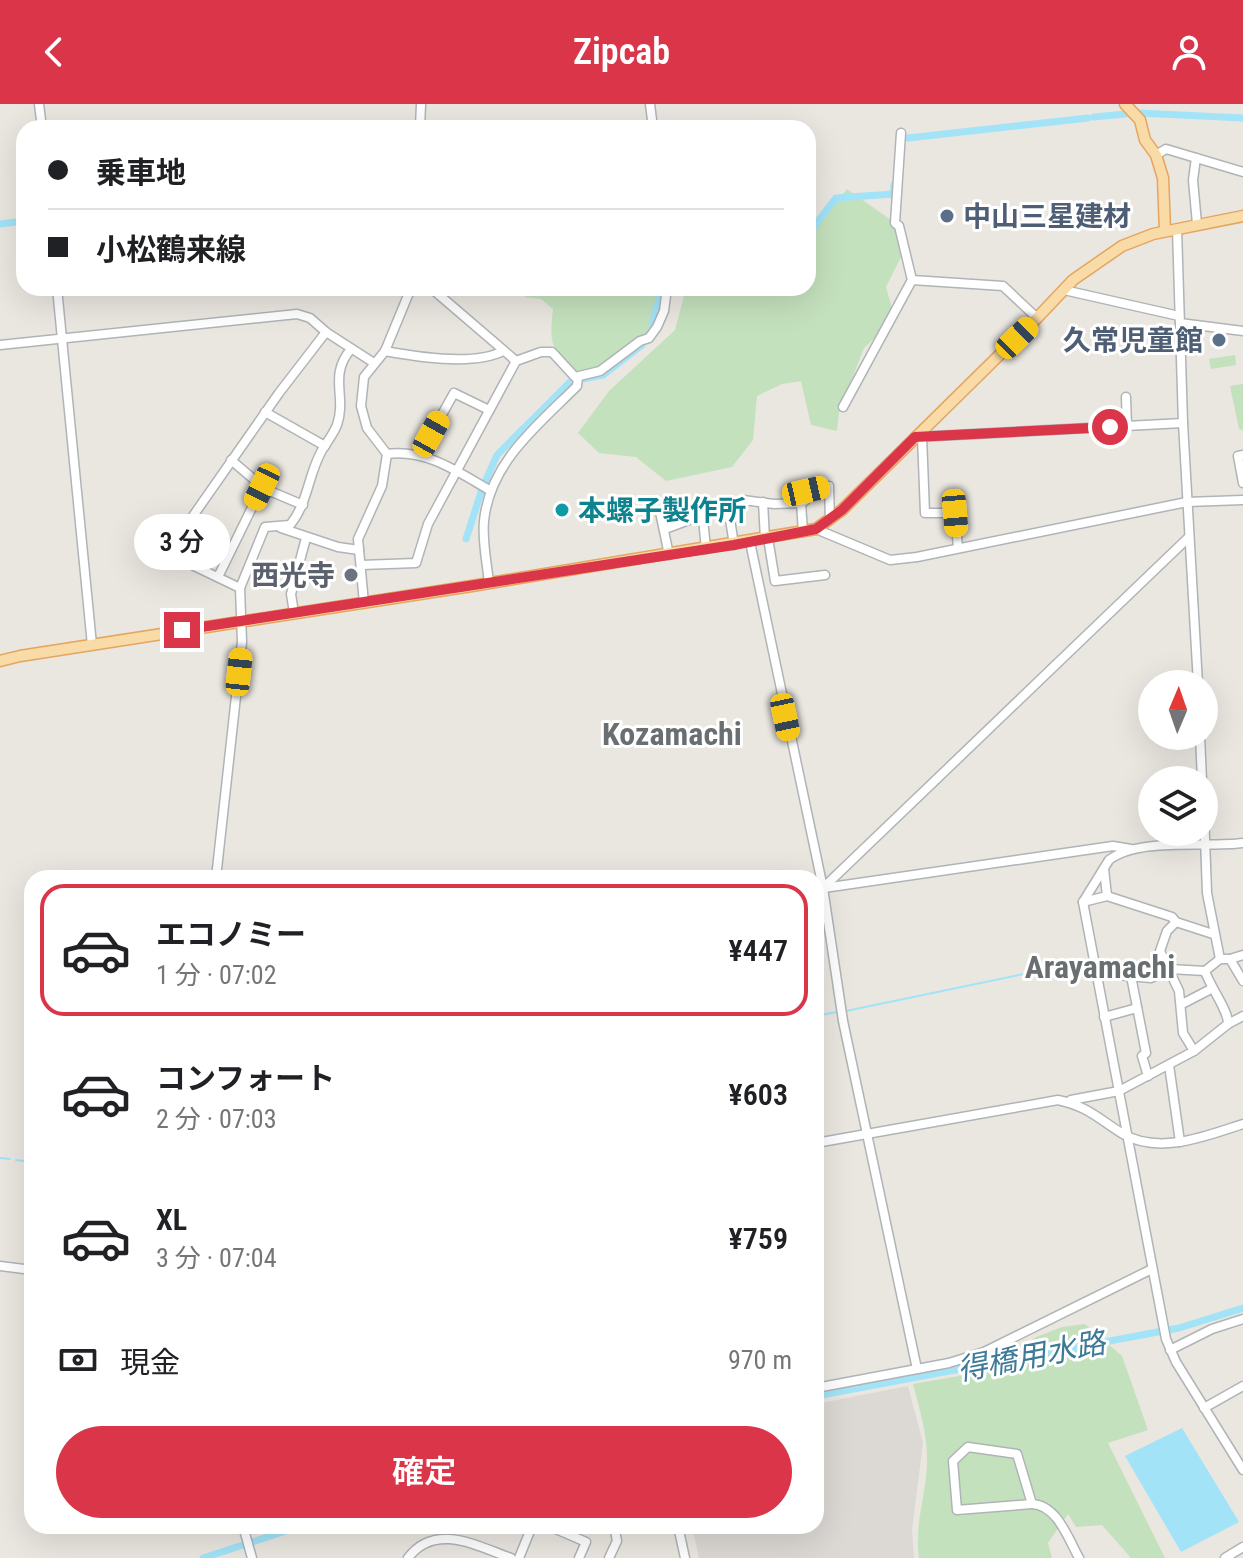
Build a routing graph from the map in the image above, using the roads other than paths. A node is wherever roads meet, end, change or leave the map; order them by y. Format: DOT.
graph roads {
  1 [pos="1125,104"];
  2 [pos="901,133"];
  3 [pos="1156,155"];
  4 [pos="1196,158"];
  5 [pos="1243,172"];
  6 [pos="1243,216"];
  7 [pos="1197,224"];
  8 [pos="1177,229"];
  9 [pos="1165,231"];
  10 [pos="912,280"];
  11 [pos="1064,290"];
  12 [pos="58,296"];
  13 [pos="408,296"];
  14 [pos="440,296"];
  15 [pos="666,296"];
  16 [pos="1037,318"];
  17 [pos="1180,319"];
  18 [pos="1243,331"];
  19 [pos="326,332"];
  20 [pos="62,340"];
  21 [pos="0,345"];
  22 [pos="351,349"];
  23 [pos="385,351"];
  24 [pos="503,351"];
  25 [pos="516,361"];
  26 [pos="374,363"];
  27 [pos="578,377"];
  28 [pos="1126,397"];
  29 [pos="843,407"];
  30 [pos="489,410"];
  31 [pos="265,412"];
  32 [pos="1183,423"];
  33 [pos="1127,426"];
  34 [pos="918,436"];
  35 [pos="325,446"];
  36 [pos="387,454"];
  37 [pos="420,454"];
  38 [pos="1243,455"];
  39 [pos="231,460"];
  40 [pos="457,471"];
  41 [pos="1243,483"];
  42 [pos="262,487"];
  43 [pos="491,491"];
  44 [pos="1243,500"];
  45 [pos="763,502"];
  46 [pos="1187,502"];
  47 [pos="801,503"];
  48 [pos="303,505"];
  49 [pos="728,506"];
  50 [pos="702,509"];
  51 [pos="660,512"];
  52 [pos="830,520"];
  53 [pos="277,526"];
  54 [pos="665,529"];
  55 [pos="816,529"];
  56 [pos="803,532"];
  57 [pos="1189,537"];
  58 [pos="306,538"];
  59 [pos="766,539"];
  60 [pos="750,542"];
  61 [pos="734,545"];
  62 [pos="958,548"];
  63 [pos="706,549"];
  64 [pos="359,550"];
  65 [pos="669,555"];
  66 [pos="361,565"];
  67 [pos="825,575"];
  68 [pos="218,577"];
  69 [pos="489,583"];
  70 [pos="240,588"];
  71 [pos="364,603"];
  72 [pos="294,613"];
  73 [pos="243,621"];
  74 [pos="92,645"];
  75 [pos="0,661"];
  76 [pos="1197,670"];
  77 [pos="1243,843"];
  78 [pos="1218,844"];
  79 [pos="1188,846"];
  80 [pos="1206,846"];
  81 [pos="1133,849"];
  82 [pos="1104,868"];
  83 [pos="217,870"];
  84 [pos="819,870"];
  85 [pos="824,887"];
  86 [pos="824,888"];
  87 [pos="824,895"];
  88 [pos="1107,896"];
  89 [pos="1083,902"];
  90 [pos="1176,922"];
  91 [pos="1213,934"];
  92 [pos="1243,955"];
  93 [pos="1220,959"];
  94 [pos="1230,959"];
  95 [pos="1170,969"];
  96 [pos="1205,971"];
  97 [pos="1095,973"];
  98 [pos="1131,976"];
  99 [pos="1243,981"];
  100 [pos="1211,989"];
  101 [pos="1182,1004"];
  102 [pos="1137,1008"];
  103 [pos="1243,1016"];
  104 [pos="1104,1017"];
  105 [pos="1228,1024"];
  106 [pos="1194,1051"];
  107 [pos="1169,1065"];
  108 [pos="1148,1076"];
  109 [pos="1119,1091"];
  110 [pos="1065,1102"];
  111 [pos="1243,1124"];
  112 [pos="866,1133"];
  113 [pos="1127,1136"];
  114 [pos="824,1141"];
  115 [pos="1180,1142"];
  116 [pos="0,1266"];
  117 [pos="24,1269"];
  118 [pos="1152,1269"];
  119 [pos="1243,1320"];
  120 [pos="1170,1350"];
  121 [pos="917,1369"];
  122 [pos="824,1386"];
  123 [pos="1243,1386"];
  124 [pos="1204,1408"];
  125 [pos="1243,1470"];
  126 [pos="1032,1504"];
  127 [pos="529,1534"];
  128 [pos="568,1534"];
  129 [pos="616,1534"];
  130 [pos="680,1534"];
  131 [pos="245,1535"];
  132 [pos="1243,1547"];
  133 [pos="252,1558"];
  134 [pos="408,1558"];
  135 [pos="511,1558"];
  136 [pos="519,1558"];
  137 [pos="579,1558"];
  138 [pos="609,1558"];
  139 [pos="685,1558"];
  140 [pos="1079,1558"];
  141 [pos="1225,1558"];
  1 -- 3 [label="main road"];
  2 -- 10 [label="street"];
  3 -- 4 [label="street"];
  3 -- 9 [label="main road"];
  4 -- 5 [label="street"];
  4 -- 7 [label="street"];
  6 -- 7 [label="main road"];
  7 -- 8 [label="main road"];
  8 -- 9 [label="main road"];
  8 -- 17 [label="street"];
  9 -- 11 [label="main road"];
  10 -- 16 [label="street"];
  10 -- 29 [label="street"];
  11 -- 16 [label="main road"];
  11 -- 17 [label="street"];
  12 -- 20 [label="street"];
  13 -- 23 [label="street"];
  14 -- 24 [label="street"];
  15 -- 27 [label="street"];
  16 -- 34 [label="main road"];
  17 -- 18 [label="street"];
  17 -- 32 [label="street"];
  19 -- 20 [label="street"];
  19 -- 22 [label="street"];
  19 -- 31 [label="street"];
  20 -- 21 [label="street"];
  20 -- 74 [label="street"];
  22 -- 26 [label="street"];
  22 -- 35 [label="street"];
  23 -- 24 [label="street"];
  23 -- 26 [label="street"];
  24 -- 25 [label="street"];
  25 -- 27 [label="street"];
  25 -- 30 [label="street"];
  26 -- 36 [label="street"];
  27 -- 43 [label="street"];
  28 -- 33 [label="street"];
  30 -- 37 [label="street"];
  30 -- 40 [label="street"];
  31 -- 35 [label="street"];
  31 -- 39 [label="street"];
  32 -- 33 [label="street"];
  32 -- 46 [label="street"];
  33 -- 34 [label="street"];
  34 -- 52 [label="main road"];
  34 -- 62 [label="street"];
  35 -- 48 [label="street"];
  36 -- 37 [label="street"];
  36 -- 64 [label="street"];
  37 -- 40 [label="street"];
  38 -- 41 [label="street"];
  39 -- 42 [label="street"];
  39 -- 68 [label="street"];
  40 -- 43 [label="street"];
  40 -- 66 [label="street"];
  42 -- 48 [label="street"];
  42 -- 68 [label="street"];
  43 -- 69 [label="street"];
  44 -- 46 [label="street"];
  45 -- 47 [label="street"];
  45 -- 49 [label="street"];
  45 -- 59 [label="street"];
  46 -- 57 [label="street"];
  46 -- 62 [label="street"];
  47 -- 52 [label="street"];
  47 -- 56 [label="street"];
  48 -- 53 [label="street"];
  49 -- 50 [label="street"];
  49 -- 61 [label="street"];
  50 -- 54 [label="street"];
  50 -- 63 [label="street"];
  51 -- 54 [label="street"];
  52 -- 55 [label="main road"];
  53 -- 58 [label="street"];
  53 -- 70 [label="street"];
  54 -- 65 [label="street"];
  55 -- 56 [label="main road"];
  55 -- 62 [label="street"];
  56 -- 59 [label="main road"];
  57 -- 76 [label="street"];
  57 -- 85 [label="street"];
  58 -- 64 [label="street"];
  58 -- 72 [label="street"];
  59 -- 60 [label="main road"];
  59 -- 67 [label="street"];
  60 -- 61 [label="main road"];
  60 -- 84 [label="street"];
  61 -- 63 [label="main road"];
  63 -- 65 [label="main road"];
  64 -- 66 [label="street"];
  65 -- 69 [label="main road"];
  66 -- 71 [label="street"];
  68 -- 70 [label="street"];
  69 -- 71 [label="main road"];
  70 -- 73 [label="street"];
  71 -- 72 [label="main road"];
  72 -- 73 [label="main road"];
  73 -- 74 [label="main road"];
  73 -- 83 [label="street"];
  74 -- 75 [label="main road"];
  77 -- 78 [label="street"];
  79 -- 81 [label="street"];
  80 -- 91 [label="street"];
  81 -- 82 [label="street"];
  81 -- 86 [label="street"];
  82 -- 88 [label="street"];
  82 -- 89 [label="street"];
  87 -- 112 [label="street"];
  88 -- 89 [label="street"];
  88 -- 90 [label="street"];
  89 -- 97 [label="street"];
  90 -- 91 [label="street"];
  90 -- 95 [label="street"];
  91 -- 93 [label="street"];
  92 -- 94 [label="street"];
  93 -- 94 [label="street"];
  93 -- 96 [label="street"];
  94 -- 99 [label="street"];
  95 -- 96 [label="street"];
  95 -- 98 [label="street"];
  95 -- 101 [label="street"];
  96 -- 100 [label="street"];
  97 -- 98 [label="street"];
  97 -- 104 [label="street"];
  98 -- 102 [label="street"];
  100 -- 101 [label="street"];
  100 -- 105 [label="street"];
  101 -- 106 [label="street"];
  102 -- 104 [label="street"];
  102 -- 108 [label="street"];
  103 -- 105 [label="street"];
  104 -- 109 [label="street"];
  105 -- 106 [label="street"];
  106 -- 107 [label="street"];
  107 -- 108 [label="street"];
  107 -- 115 [label="street"];
  108 -- 109 [label="street"];
  109 -- 110 [label="street"];
  109 -- 113 [label="street"];
  110 -- 112 [label="street"];
  110 -- 113 [label="street"];
  111 -- 115 [label="street"];
  112 -- 114 [label="street"];
  112 -- 121 [label="street"];
  113 -- 115 [label="street"];
  113 -- 118 [label="street"];
  116 -- 117 [label="street"];
  118 -- 120 [label="street"];
  118 -- 121 [label="street"];
  119 -- 120 [label="street"];
  120 -- 124 [label="street"];
  121 -- 122 [label="street"];
  123 -- 124 [label="street"];
  124 -- 125 [label="street"];
  126 -- 126 [label="street"];
  126 -- 140 [label="street"];
  127 -- 136 [label="street"];
  128 -- 137 [label="street"];
  129 -- 138 [label="street"];
  130 -- 139 [label="street"];
  131 -- 133 [label="street"];
  132 -- 141 [label="street"];
  134 -- 135 [label="street"];
}
